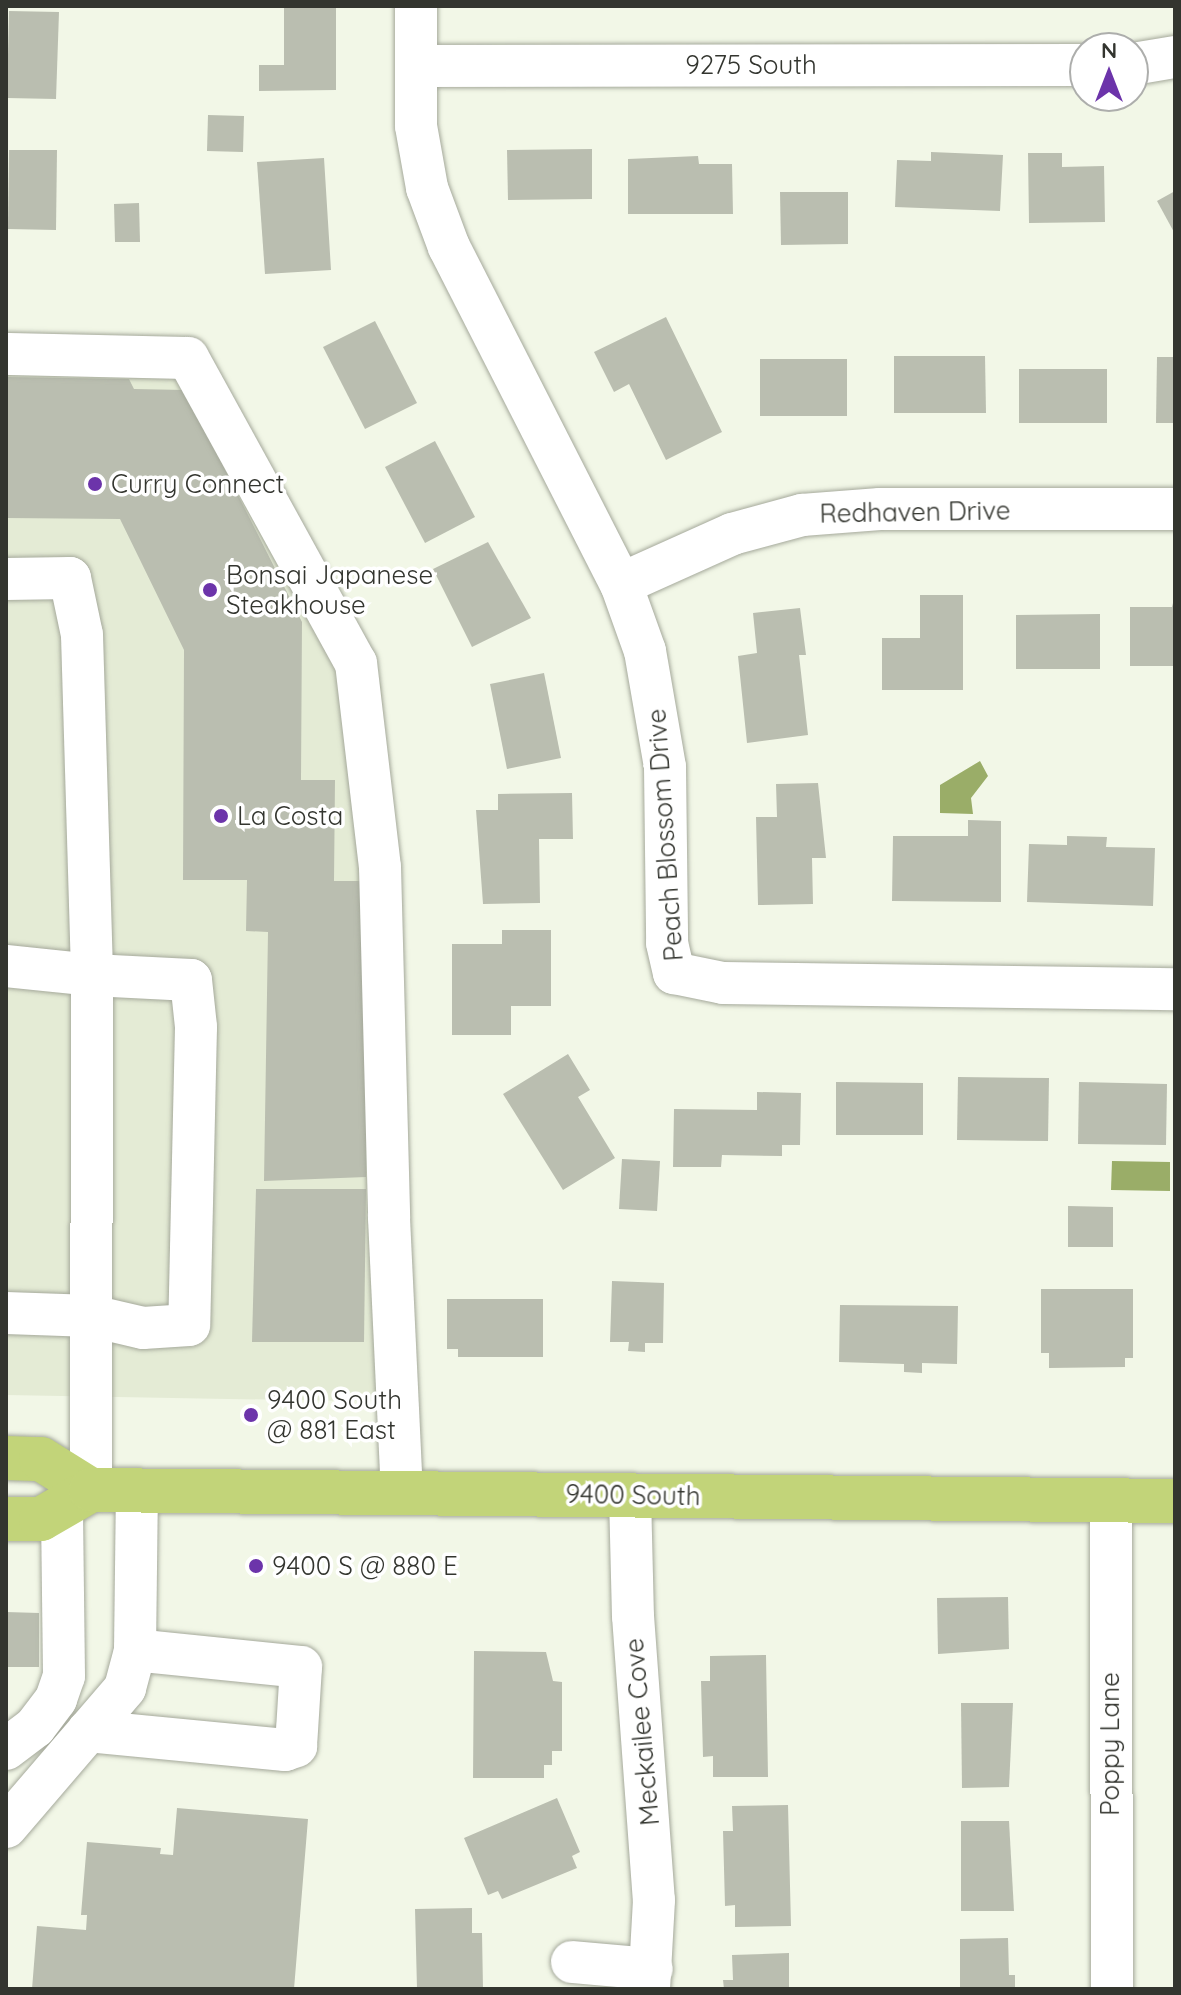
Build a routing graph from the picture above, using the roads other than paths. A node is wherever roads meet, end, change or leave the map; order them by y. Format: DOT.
graph roads {
  1 [pos="416,6"];
  2 [pos="1175,57"];
  3 [pos="1149,61"];
  4 [pos="1069,65"];
  5 [pos="416,66"];
  6 [pos="6,354"];
  7 [pos="1175,509"];
  8 [pos="6,579"];
  9 [pos="621,584"];
  10 [pos="6,966"];
  11 [pos="92,975"];
  12 [pos="1175,989"];
  13 [pos="6,1313"];
  14 [pos="92,1316"];
  15 [pos="6,1458"];
  16 [pos="137,1490"];
  17 [pos="402,1493"];
  18 [pos="630,1495"];
  19 [pos="77,1498"];
  20 [pos="1111,1500"];
  21 [pos="1175,1501"];
  22 [pos="6,1519"];
  23 [pos="135,1650"];
  24 [pos="88,1731"];
  25 [pos="6,1749"];
  26 [pos="6,1827"];
  27 [pos="572,1962"];
  28 [pos="650,1979"];
  29 [pos="1112,1989"];
  1 -- 5 [label="street, Peach Blossom Drive"];
  2 -- 3 [label="street"];
  4 -- 5 [label="street, 9275 South"];
  5 -- 9 [label="street, Peach Blossom Drive"];
  6 -- 17 [label="street"];
  7 -- 9 [label="street, Redhaven Drive"];
  8 -- 11 [label="street"];
  9 -- 12 [label="street, Peach Blossom Drive"];
  10 -- 11 [label="street"];
  11 -- 14 [label="street"];
  11 -- 14 [label="street"];
  13 -- 14 [label="street"];
  14 -- 19 [label="street"];
  15 -- 19 [label="main road"];
  16 -- 17 [label="main road, 9400 South"];
  16 -- 19 [label="main road, 9400 South"];
  16 -- 23 [label="street"];
  17 -- 18 [label="main road, 9400 South"];
  18 -- 20 [label="main road, 9400 South"];
  18 -- 28 [label="street, Meckailee Cove"];
  19 -- 22 [label="main road, 9400 South"];
  19 -- 25 [label="street"];
  20 -- 21 [label="main road, 9400 South"];
  20 -- 29 [label="street, Poppy Lane"];
  23 -- 24 [label="street"];
  23 -- 24 [label="street"];
  24 -- 26 [label="street"];
  27 -- 28 [label="street, Meckailee Cove"];
}
